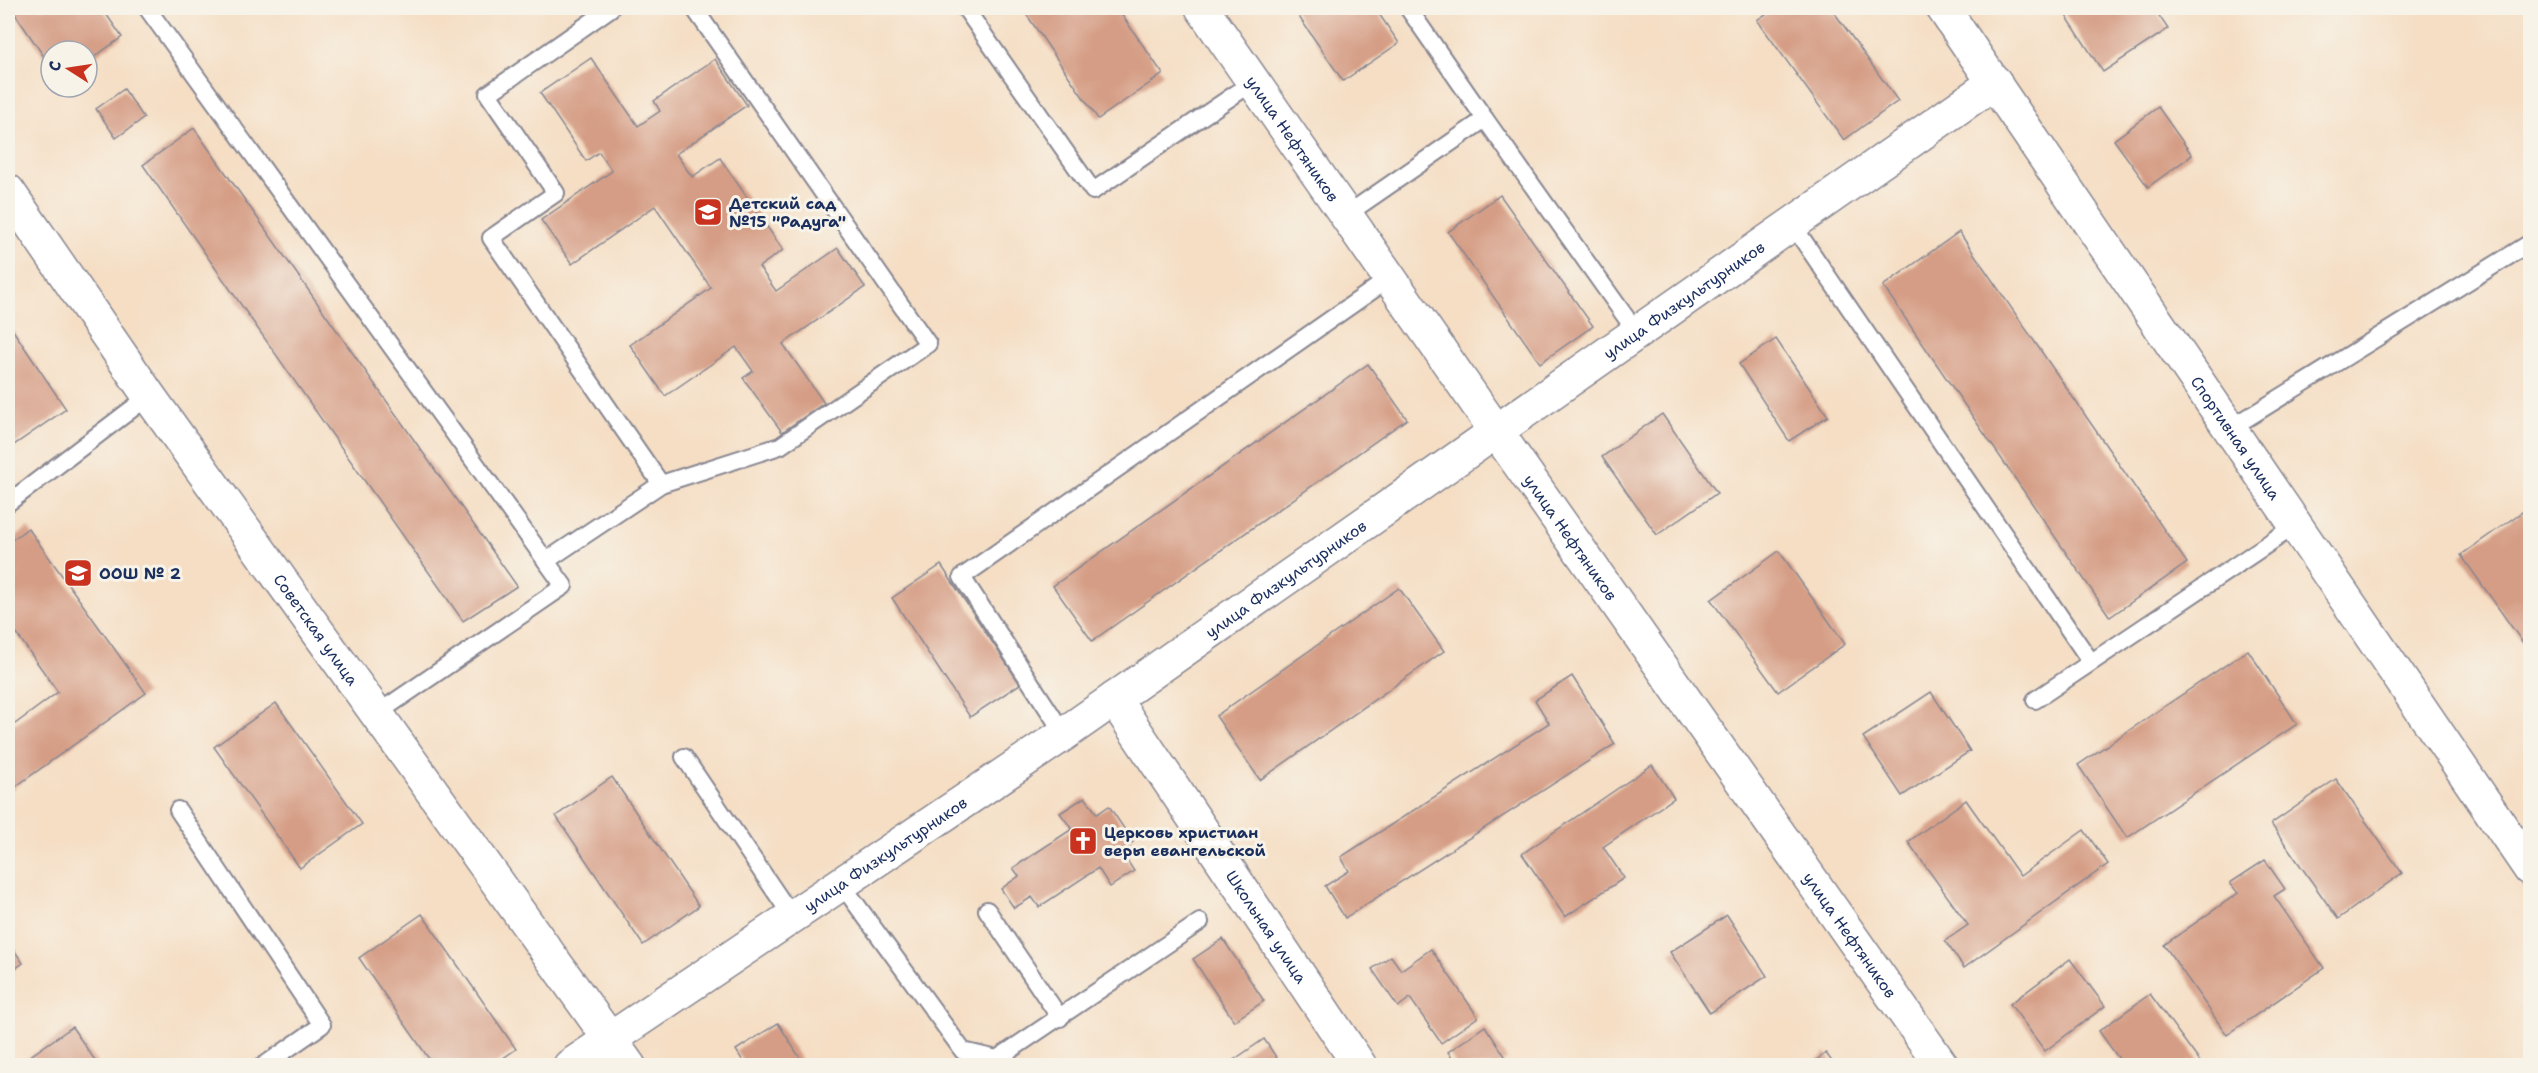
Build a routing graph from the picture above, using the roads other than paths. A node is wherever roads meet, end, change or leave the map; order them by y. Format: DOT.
graph roads {
  1 [pos="147,8"];
  2 [pos="611,8"];
  3 [pos="694,8"];
  4 [pos="965,8"];
  5 [pos="1202,8"];
  6 [pos="1408,8"];
  7 [pos="1947,9"];
  8 [pos="1253,82"];
  9 [pos="1995,82"];
  10 [pos="1485,119"];
  11 [pos="8,191"];
  12 [pos="1346,214"];
  13 [pos="1792,224"];
  14 [pos="2530,243"];
  15 [pos="1390,278"];
  16 [pos="1638,333"];
  17 [pos="149,396"];
  18 [pos="2230,428"];
  19 [pos="1496,431"];
  20 [pos="662,484"];
  21 [pos="8,503"];
  22 [pos="2296,525"];
  23 [pos="546,561"];
  24 [pos="2091,662"];
  25 [pos="1114,699"];
  26 [pos="2035,700"];
  27 [pos="378,712"];
  28 [pos="1064,734"];
  29 [pos="684,757"];
  30 [pos="178,810"];
  31 [pos="2530,869"];
  32 [pos="840,882"];
  33 [pos="987,910"];
  34 [pos="791,915"];
  35 [pos="1200,922"];
  36 [pos="1060,1018"];
  37 [pos="611,1038"];
  38 [pos="263,1065"];
  39 [pos="570,1065"];
  40 [pos="628,1065"];
  41 [pos="1360,1065"];
  42 [pos="1942,1065"];
  1 -- 23 [label="lane"];
  2 -- 20 [label="lane"];
  3 -- 20 [label="lane"];
  4 -- 8 [label="lane"];
  5 -- 8 [label="street, улица Нефтяников"];
  6 -- 10 [label="lane"];
  7 -- 9 [label="street, Спортивная улица"];
  8 -- 12 [label="street, улица Нефтяников"];
  9 -- 13 [label="street, улица Физкультурников"];
  9 -- 18 [label="street, Спортивная улица"];
  10 -- 12 [label="lane"];
  10 -- 16 [label="lane"];
  11 -- 17 [label="street, Советская улица"];
  12 -- 15 [label="street, улица Нефтяников"];
  13 -- 16 [label="street, улица Физкультурников"];
  13 -- 24 [label="lane"];
  14 -- 18 [label="lane"];
  15 -- 19 [label="street, улица Нефтяников"];
  15 -- 28 [label="lane"];
  16 -- 19 [label="street, улица Физкультурников"];
  17 -- 21 [label="lane"];
  17 -- 27 [label="street, Советская улица"];
  18 -- 22 [label="street, Спортивная улица"];
  19 -- 25 [label="street, улица Физкультурников"];
  19 -- 42 [label="street, улица Нефтяников"];
  20 -- 23 [label="lane"];
  22 -- 24 [label="lane"];
  22 -- 31 [label="street, Спортивная улица"];
  23 -- 27 [label="lane"];
  24 -- 26 [label="lane"];
  25 -- 28 [label="street, улица Физкультурников"];
  25 -- 41 [label="street, Школьная улица"];
  27 -- 37 [label="street, Советская улица"];
  28 -- 32 [label="street, улица Физкультурников"];
  29 -- 34 [label="lane"];
  30 -- 38 [label="lane"];
  32 -- 34 [label="street, улица Физкультурников"];
  32 -- 36 [label="lane"];
  33 -- 36 [label="lane"];
  34 -- 37 [label="street, улица Физкультурников"];
  35 -- 36 [label="lane"];
  37 -- 39 [label="street, улица Физкультурников"];
  37 -- 40 [label="street, Советская улица"];
}
